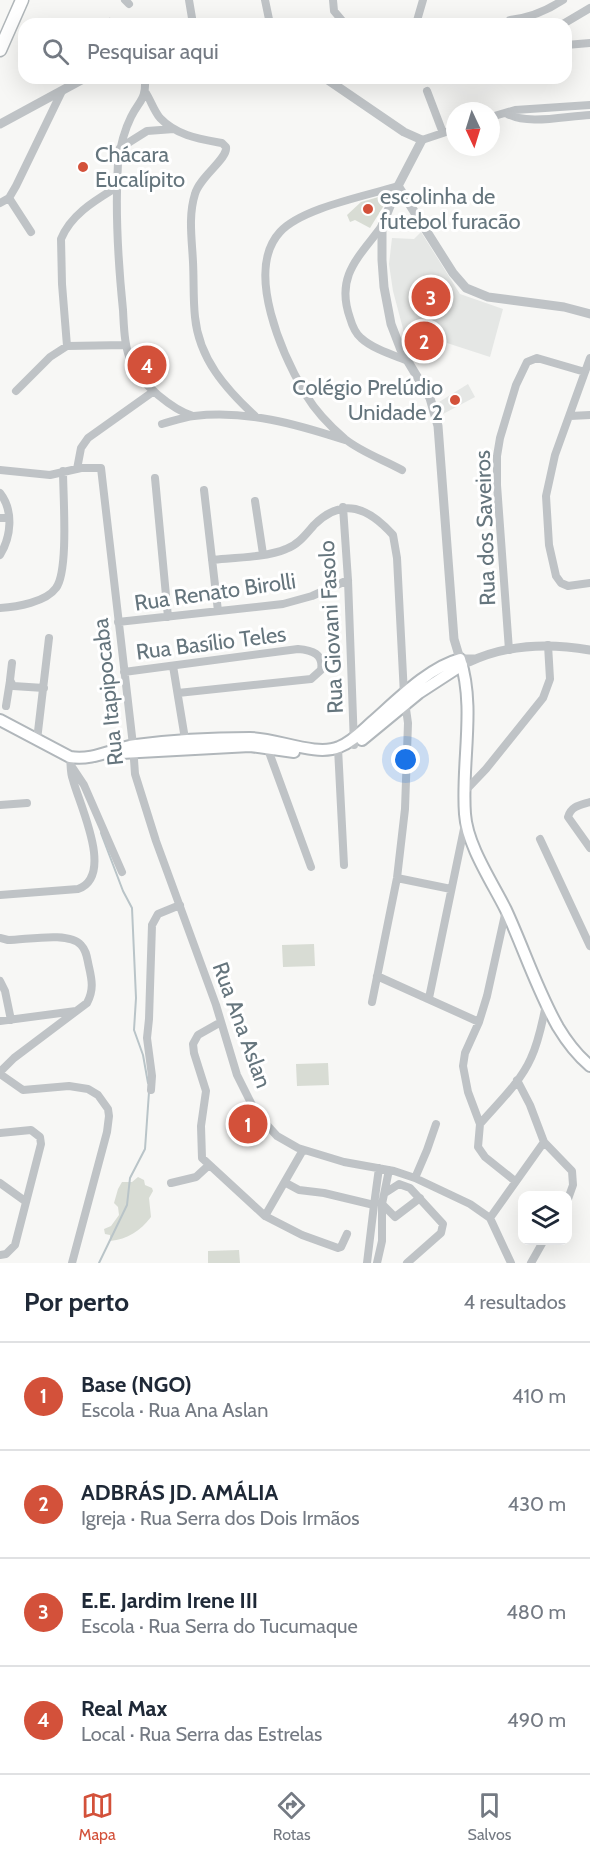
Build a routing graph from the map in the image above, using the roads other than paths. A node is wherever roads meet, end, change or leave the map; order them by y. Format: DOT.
graph roads {
  1 [pos="22,0"];
  2 [pos="189,0"];
  3 [pos="265,0"];
  4 [pos="333,0"];
  5 [pos="423,0"];
  6 [pos="563,0"];
  7 [pos="590,8"];
  8 [pos="192,18"];
  9 [pos="269,18"];
  10 [pos="340,18"];
  11 [pos="418,18"];
  12 [pos="516,18"];
  13 [pos="572,18"];
  14 [pos="590,43"];
  15 [pos="572,44"];
  16 [pos="0,50"];
  17 [pos="74,84"];
  18 [pos="146,84"];
  19 [pos="334,84"];
  20 [pos="62,91"];
  21 [pos="427,91"];
  22 [pos="146,93"];
  23 [pos="590,105"];
  24 [pos="506,113"];
  25 [pos="500,115"];
  26 [pos="590,116"];
  27 [pos="0,124"];
  28 [pos="176,129"];
  29 [pos="446,133"];
  30 [pos="443,134"];
  31 [pos="422,140"];
  32 [pos="120,148"];
  33 [pos="398,186"];
  34 [pos="117,187"];
  35 [pos="9,198"];
  36 [pos="0,203"];
  37 [pos="382,226"];
  38 [pos="31,232"];
  39 [pos="590,314"];
  40 [pos="126,345"];
  41 [pos="67,346"];
  42 [pos="590,358"];
  43 [pos="408,361"];
  44 [pos="585,372"];
  45 [pos="16,391"];
  46 [pos="154,391"];
  47 [pos="590,415"];
  48 [pos="193,416"];
  49 [pos="255,416"];
  50 [pos="570,416"];
  51 [pos="162,423"];
  52 [pos="347,440"];
  53 [pos="77,469"];
  54 [pos="0,470"];
  55 [pos="402,470"];
  56 [pos="63,471"];
  57 [pos="155,478"];
  58 [pos="204,490"];
  59 [pos="0,493"];
  60 [pos="255,501"];
  61 [pos="343,507"];
  62 [pos="0,518"];
  63 [pos="9,518"];
  64 [pos="262,554"];
  65 [pos="0,555"];
  66 [pos="212,560"];
  67 [pos="348,580"];
  68 [pos="590,583"];
  69 [pos="0,608"];
  70 [pos="218,611"];
  71 [pos="168,617"];
  72 [pos="118,622"];
  73 [pos="50,638"];
  74 [pos="548,645"];
  75 [pos="509,650"];
  76 [pos="590,650"];
  77 [pos="461,662"];
  78 [pos="12,663"];
  79 [pos="173,666"];
  80 [pos="0,672"];
  81 [pos="124,672"];
  82 [pos="11,677"];
  83 [pos="44,688"];
  84 [pos="178,693"];
  85 [pos="404,699"];
  86 [pos="6,706"];
  87 [pos="0,720"];
  88 [pos="37,740"];
  89 [pos="354,742"];
  90 [pos="265,743"];
  91 [pos="186,745"];
  92 [pos="133,749"];
  93 [pos="339,751"];
  94 [pos="71,762"];
  95 [pos="465,791"];
  96 [pos="590,802"];
  97 [pos="27,803"];
  98 [pos="0,805"];
  99 [pos="466,822"];
  100 [pos="540,839"];
  101 [pos="590,848"];
  102 [pos="344,865"];
  103 [pos="310,867"];
  104 [pos="122,872"];
  105 [pos="397,878"];
  106 [pos="451,889"];
  107 [pos="0,895"];
  108 [pos="180,905"];
  109 [pos="506,910"];
  110 [pos="0,938"];
  111 [pos="590,946"];
  112 [pos="376,976"];
  113 [pos="0,981"];
  114 [pos="429,998"];
  115 [pos="372,1002"];
  116 [pos="546,1005"];
  117 [pos="78,1011"];
  118 [pos="11,1020"];
  119 [pos="0,1021"];
  120 [pos="221,1022"];
  121 [pos="479,1022"];
  122 [pos="590,1066"];
  123 [pos="0,1073"];
  124 [pos="517,1080"];
  125 [pos="151,1090"];
  126 [pos="436,1124"];
  127 [pos="480,1124"];
  128 [pos="0,1133"];
  129 [pos="544,1142"];
  130 [pos="303,1150"];
  131 [pos="209,1165"];
  132 [pos="379,1168"];
  133 [pos="392,1170"];
  134 [pos="415,1178"];
  135 [pos="515,1181"];
  136 [pos="0,1183"];
  137 [pos="171,1183"];
  138 [pos="286,1183"];
  139 [pos="570,1191"];
  140 [pos="385,1193"];
  141 [pos="420,1198"];
  142 [pos="25,1201"];
  143 [pos="378,1205"];
  144 [pos="265,1216"];
  145 [pos="490,1218"];
  146 [pos="347,1234"];
  147 [pos="541,1245"];
  148 [pos="0,1255"];
  149 [pos="72,1263"];
  150 [pos="368,1263"];
  151 [pos="377,1263"];
  152 [pos="407,1263"];
  153 [pos="511,1263"];
  154 [pos="531,1263"];
  1 -- 16 [label="main road"];
  2 -- 8 [label="street"];
  3 -- 9 [label="street"];
  4 -- 10 [label="street"];
  5 -- 11 [label="street"];
  6 -- 12 [label="street"];
  7 -- 13 [label="street"];
  14 -- 15 [label="street"];
  17 -- 20 [label="street"];
  18 -- 22 [label="street"];
  19 -- 31 [label="street"];
  20 -- 27 [label="street"];
  20 -- 35 [label="street"];
  21 -- 30 [label="street"];
  22 -- 28 [label="street"];
  22 -- 32 [label="street"];
  23 -- 24 [label="street"];
  24 -- 25 [label="street"];
  24 -- 26 [label="street"];
  28 -- 32 [label="street"];
  28 -- 49 [label="street"];
  29 -- 30 [label="street"];
  30 -- 31 [label="street"];
  31 -- 33 [label="street"];
  32 -- 34 [label="street"];
  33 -- 37 [label="street"];
  33 -- 39 [label="street"];
  33 -- 52 [label="street"];
  34 -- 40 [label="street"];
  34 -- 41 [label="street"];
  35 -- 36 [label="street"];
  35 -- 38 [label="street"];
  37 -- 43 [label="street"];
  37 -- 43 [label="street"];
  40 -- 41 [label="street"];
  40 -- 46 [label="street"];
  41 -- 45 [label="street"];
  42 -- 44 [label="street"];
  43 -- 77 [label="street"];
  44 -- 50 [label="street"];
  44 -- 75 [label="street, Rua dos Saveiros"];
  46 -- 48 [label="street"];
  46 -- 53 [label="street"];
  47 -- 50 [label="street"];
  48 -- 49 [label="street"];
  48 -- 51 [label="street"];
  49 -- 52 [label="street"];
  50 -- 68 [label="street"];
  52 -- 55 [label="street"];
  53 -- 56 [label="street"];
  53 -- 72 [label="street, Rua Itapipocaba"];
  54 -- 56 [label="street"];
  56 -- 69 [label="street"];
  57 -- 71 [label="street"];
  58 -- 66 [label="street"];
  59 -- 63 [label="street"];
  60 -- 64 [label="street"];
  61 -- 64 [label="street"];
  61 -- 67 [label="street, Rua Giovani Fasolo"];
  61 -- 85 [label="street"];
  62 -- 63 [label="street"];
  63 -- 65 [label="street"];
  64 -- 66 [label="street"];
  66 -- 70 [label="street"];
  67 -- 70 [label="street, Rua Renato Birolli"];
  67 -- 89 [label="street, Rua Giovani Fasolo"];
  70 -- 71 [label="street, Rua Renato Birolli"];
  71 -- 72 [label="street, Rua Renato Birolli"];
  72 -- 81 [label="street, Rua Itapipocaba"];
  73 -- 83 [label="street"];
  74 -- 75 [label="street"];
  74 -- 76 [label="street"];
  74 -- 95 [label="street"];
  75 -- 77 [label="street"];
  77 -- 85 [label="main road"];
  77 -- 95 [label="main road"];
  78 -- 82 [label="street"];
  79 -- 81 [label="street, Rua Basílio Teles"];
  79 -- 84 [label="street"];
  79 -- 84 [label="street, Rua Basílio Teles"];
  80 -- 82 [label="street"];
  81 -- 92 [label="street, Rua Itapipocaba"];
  82 -- 83 [label="street"];
  82 -- 86 [label="street"];
  83 -- 88 [label="street"];
  84 -- 91 [label="street"];
  85 -- 89 [label="main road"];
  85 -- 105 [label="street"];
  87 -- 88 [label="main road"];
  88 -- 94 [label="main road"];
  89 -- 93 [label="main road"];
  90 -- 91 [label="main road"];
  90 -- 93 [label="main road"];
  90 -- 103 [label="street"];
  91 -- 92 [label="main road"];
  92 -- 94 [label="main road"];
  92 -- 108 [label="street, Rua Itapipocaba"];
  93 -- 102 [label="street"];
  94 -- 104 [label="street"];
  94 -- 107 [label="street"];
  95 -- 99 [label="main road"];
  96 -- 101 [label="street"];
  97 -- 98 [label="street"];
  99 -- 106 [label="street"];
  99 -- 109 [label="main road"];
  100 -- 111 [label="street"];
  105 -- 106 [label="street"];
  105 -- 112 [label="street"];
  106 -- 114 [label="street"];
  108 -- 120 [label="street, Rua Ana Aslan"];
  108 -- 125 [label="street"];
  109 -- 116 [label="main road"];
  109 -- 121 [label="street"];
  110 -- 117 [label="street"];
  112 -- 114 [label="street"];
  112 -- 115 [label="street"];
  113 -- 118 [label="street"];
  114 -- 121 [label="street"];
  116 -- 122 [label="main road"];
  116 -- 124 [label="street"];
  117 -- 118 [label="street"];
  117 -- 123 [label="street"];
  118 -- 119 [label="street"];
  120 -- 130 [label="street, Rua Ana Aslan"];
  120 -- 131 [label="street"];
  121 -- 127 [label="street"];
  123 -- 149 [label="street"];
  124 -- 127 [label="street"];
  124 -- 129 [label="street"];
  126 -- 134 [label="street"];
  127 -- 135 [label="street"];
  128 -- 142 [label="street"];
  129 -- 135 [label="street"];
  129 -- 139 [label="street"];
  130 -- 132 [label="street, Rua Ana Aslan"];
  130 -- 138 [label="street"];
  131 -- 137 [label="street"];
  131 -- 144 [label="street"];
  132 -- 133 [label="street, Rua Ana Aslan"];
  132 -- 143 [label="street"];
  133 -- 134 [label="street, Rua Ana Aslan"];
  133 -- 140 [label="street"];
  134 -- 145 [label="street, Rua Ana Aslan"];
  135 -- 145 [label="street"];
  136 -- 142 [label="street"];
  138 -- 143 [label="street"];
  138 -- 144 [label="street"];
  140 -- 141 [label="street"];
  140 -- 143 [label="street"];
  141 -- 143 [label="street"];
  141 -- 152 [label="street"];
  142 -- 148 [label="street"];
  143 -- 150 [label="street"];
  143 -- 151 [label="street"];
  144 -- 146 [label="street"];
  145 -- 153 [label="street"];
  147 -- 154 [label="street"];
}
